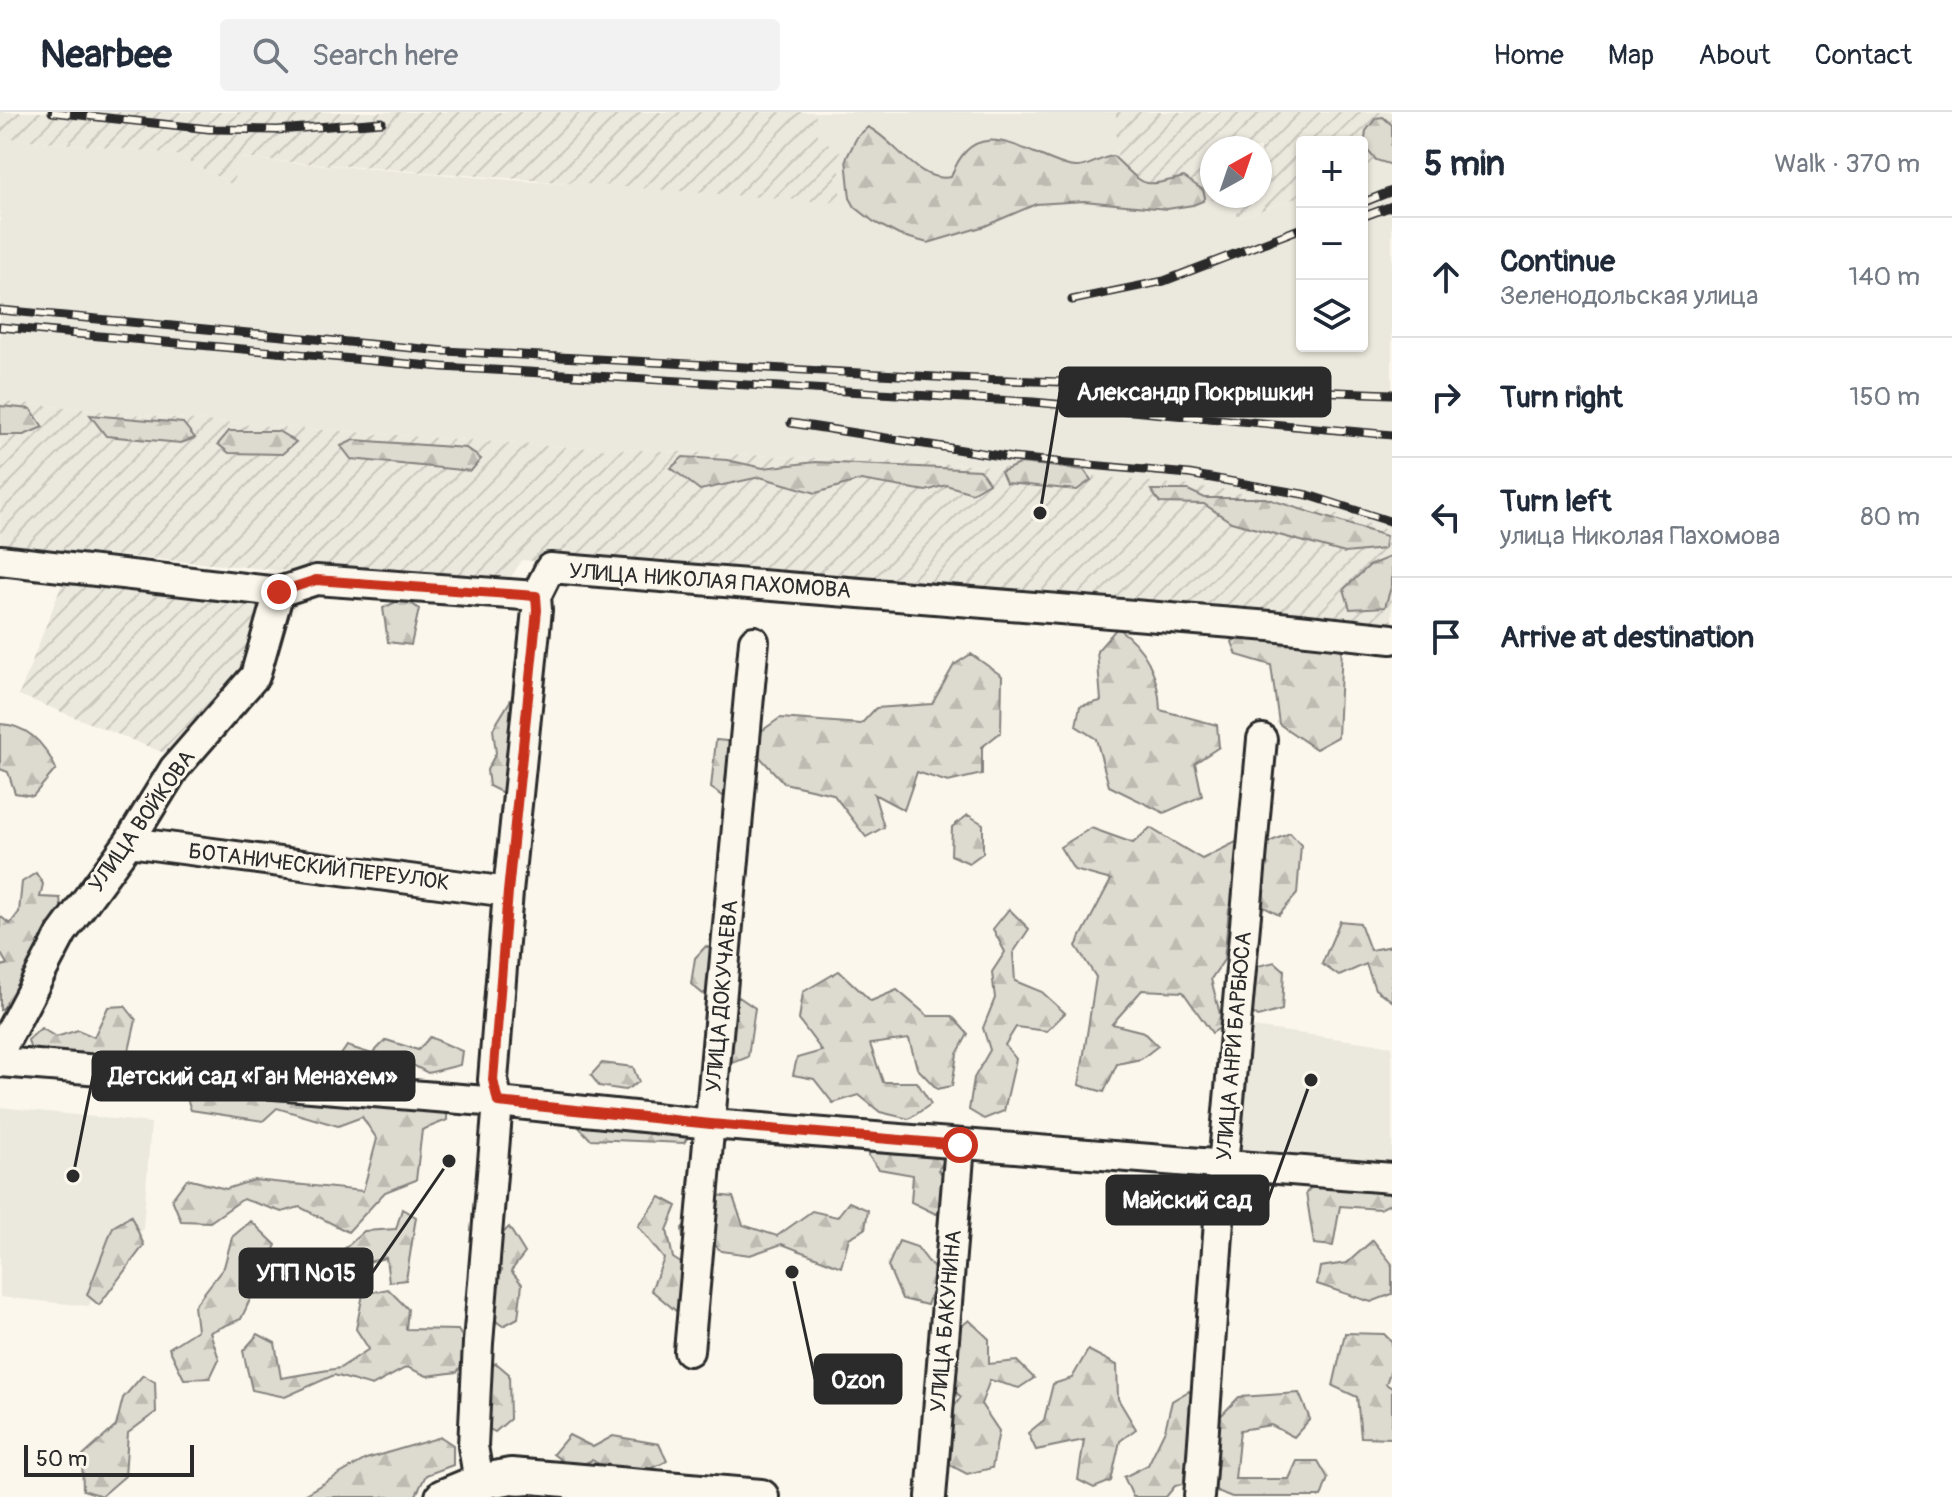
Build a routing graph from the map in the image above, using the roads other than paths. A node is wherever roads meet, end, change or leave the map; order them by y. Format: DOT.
graph roads {
  1 [pos="0,560"];
  2 [pos="279,592"];
  3 [pos="536,596"];
  4 [pos="1392,639"];
  5 [pos="754,641"];
  6 [pos="1262,739"];
  7 [pos="129,842"];
  8 [pos="508,892"];
  9 [pos="0,1051"];
  10 [pos="0,1062"];
  11 [pos="498,1102"];
  12 [pos="711,1124"];
  13 [pos="960,1145"];
  14 [pos="1223,1166"];
  15 [pos="1392,1178"];
  16 [pos="689,1351"];
  17 [pos="479,1482"];
  18 [pos="443,1497"];
  19 [pos="761,1497"];
  20 [pos="931,1497"];
  21 [pos="1199,1497"];
  1 -- 2 [label="street"];
  2 -- 3 [label="street"];
  2 -- 7 [label="street, УЛИЦА ВОЙКОВА"];
  3 -- 4 [label="street, УЛИЦА НИКОЛАЯ ПАХОМОВА"];
  3 -- 8 [label="street"];
  5 -- 12 [label="street, УЛИЦА ДОКУЧАЕВА"];
  6 -- 14 [label="street, УЛИЦА АНРИ БАРБЮСА"];
  7 -- 8 [label="street, БОТАНИЧЕСКИЙ ПЕРЕУЛОК"];
  7 -- 9 [label="street, УЛИЦА ВОЙКОВА"];
  8 -- 11 [label="street"];
  10 -- 11 [label="street"];
  11 -- 12 [label="street"];
  11 -- 17 [label="street"];
  12 -- 13 [label="street"];
  12 -- 16 [label="street, УЛИЦА ДОКУЧАЕВА"];
  13 -- 14 [label="street"];
  13 -- 20 [label="street, УЛИЦА БАКУНИНА"];
  14 -- 15 [label="street"];
  14 -- 21 [label="street, УЛИЦА АНРИ БАРБЮСА"];
  17 -- 18 [label="street"];
  17 -- 19 [label="street"];
}
